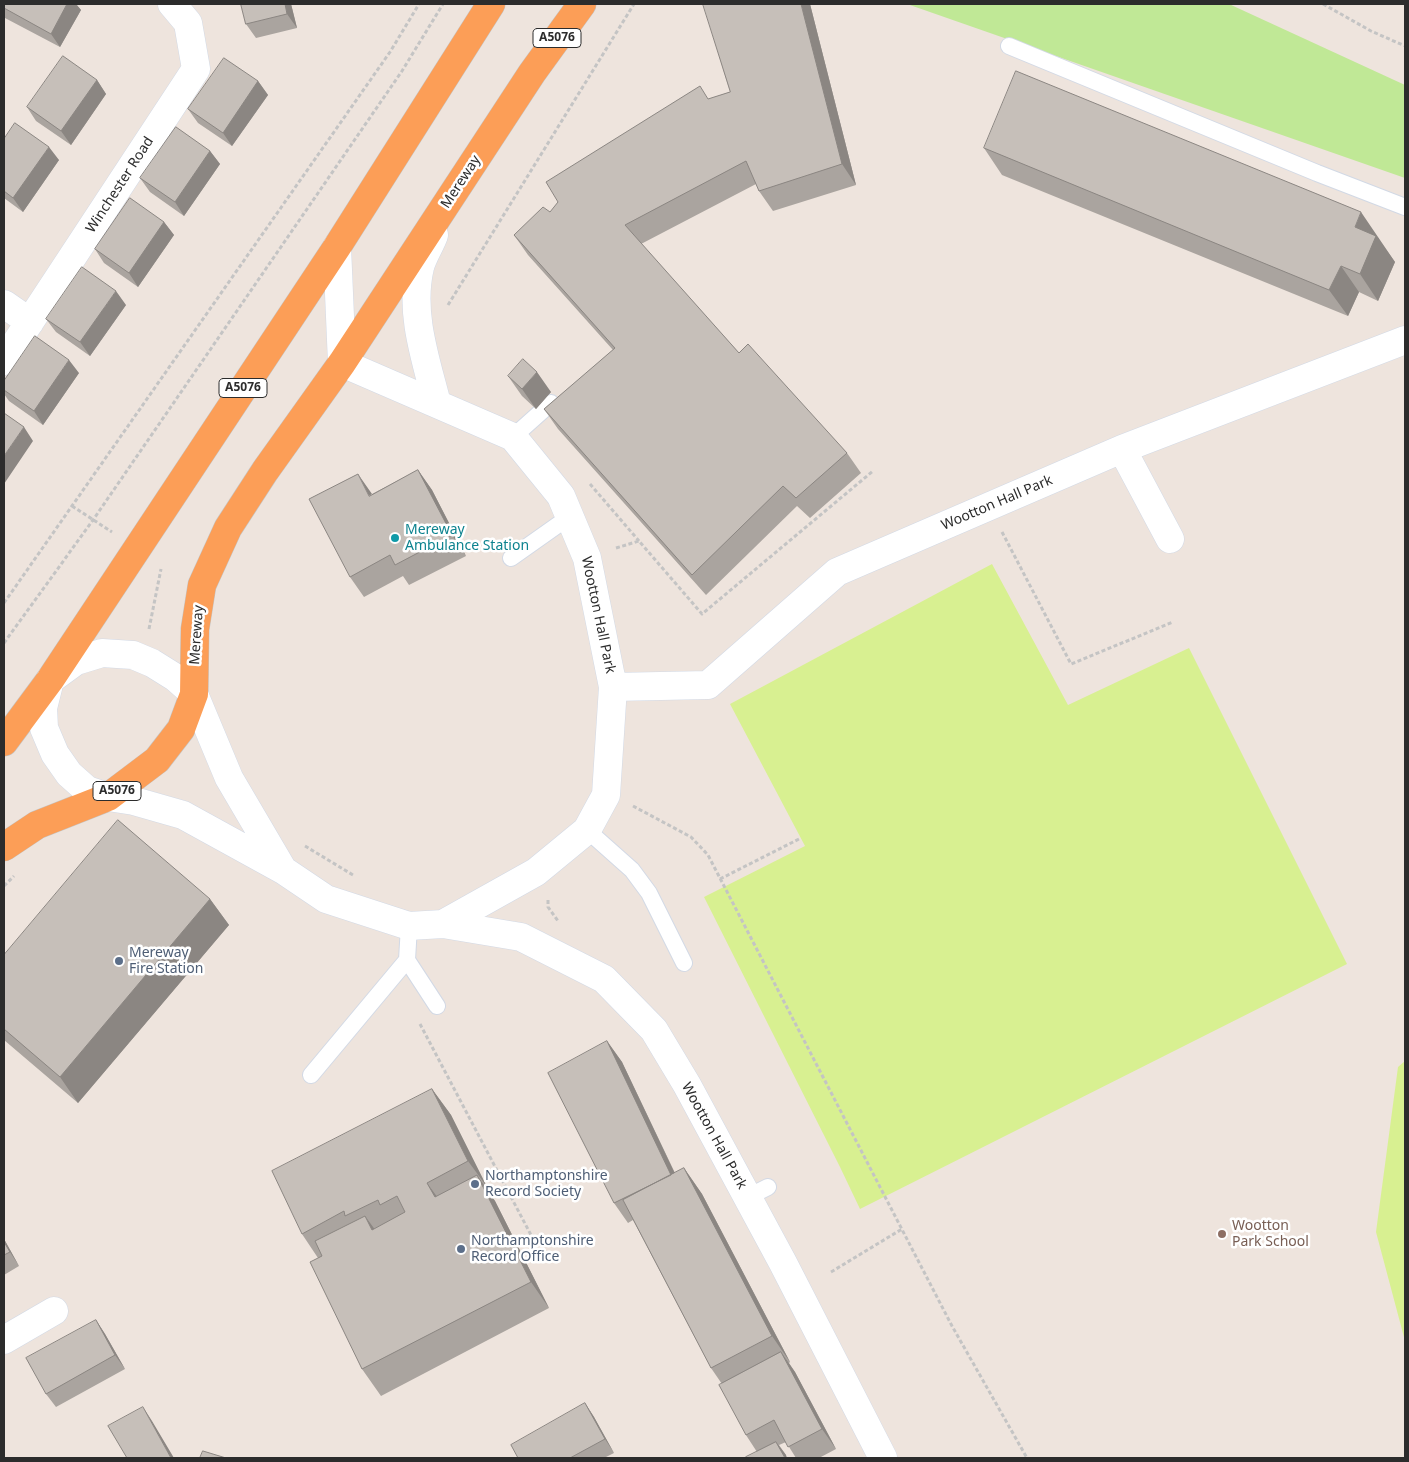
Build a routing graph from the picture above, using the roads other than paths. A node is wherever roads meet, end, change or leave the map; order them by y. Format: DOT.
graph roads {
  1 [pos="172,4"];
  2 [pos="492,4"];
  3 [pos="582,4"];
  4 [pos="1009,46"];
  5 [pos="455,191"];
  6 [pos="1405,207"];
  7 [pos="337,247"];
  8 [pos="4,304"];
  9 [pos="30,322"];
  10 [pos="1405,340"];
  11 [pos="4,361"];
  12 [pos="342,363"];
  13 [pos="551,402"];
  14 [pos="437,404"];
  15 [pos="513,437"];
  16 [pos="1122,449"];
  17 [pos="569,517"];
  18 [pos="1170,539"];
  19 [pos="512,558"];
  20 [pos="50,680"];
  21 [pos="613,686"];
  22 [pos="194,694"];
  23 [pos="4,742"];
  24 [pos="108,797"];
  25 [pos="587,830"];
  26 [pos="4,847"];
  27 [pos="283,870"];
  28 [pos="444,924"];
  29 [pos="409,926"];
  30 [pos="407,960"];
  31 [pos="684,963"];
  32 [pos="437,1006"];
  33 [pos="311,1075"];
  34 [pos="54,1311"];
  35 [pos="4,1340"];
  36 [pos="883,1458"];
  1 -- 9 [label="street, Winchester Road"];
  2 -- 7 [label="highway, A5076"];
  3 -- 5 [label="highway, Mereway / A5076"];
  4 -- 6 [label="lane"];
  5 -- 12 [label="highway, Mereway / A5076"];
  5 -- 14 [label="street"];
  7 -- 12 [label="street"];
  7 -- 20 [label="highway, A5076"];
  8 -- 9 [label="street"];
  9 -- 11 [label="street, Winchester Road"];
  10 -- 16 [label="street, Wootton Hall Park"];
  12 -- 14 [label="street, Wootton Hall Park"];
  12 -- 22 [label="highway, Mereway / A5076"];
  13 -- 15 [label="lane"];
  14 -- 15 [label="street, Wootton Hall Park"];
  15 -- 17 [label="street, Wootton Hall Park"];
  16 -- 18 [label="street"];
  16 -- 21 [label="street, Wootton Hall Park"];
  17 -- 19 [label="lane"];
  17 -- 21 [label="street, Wootton Hall Park"];
  20 -- 22 [label="street"];
  20 -- 23 [label="highway, A5076"];
  20 -- 24 [label="street"];
  21 -- 25 [label="street, Wootton Hall Park"];
  22 -- 24 [label="highway, Mereway / A5076"];
  22 -- 27 [label="street"];
  24 -- 26 [label="highway, Mereway / A5076"];
  24 -- 27 [label="street"];
  25 -- 28 [label="street"];
  25 -- 31 [label="lane"];
  27 -- 29 [label="street"];
  28 -- 29 [label="street"];
  28 -- 36 [label="street, Wootton Hall Park"];
  29 -- 30 [label="lane"];
  30 -- 32 [label="lane"];
  30 -- 33 [label="lane"];
  34 -- 35 [label="street"];
}
